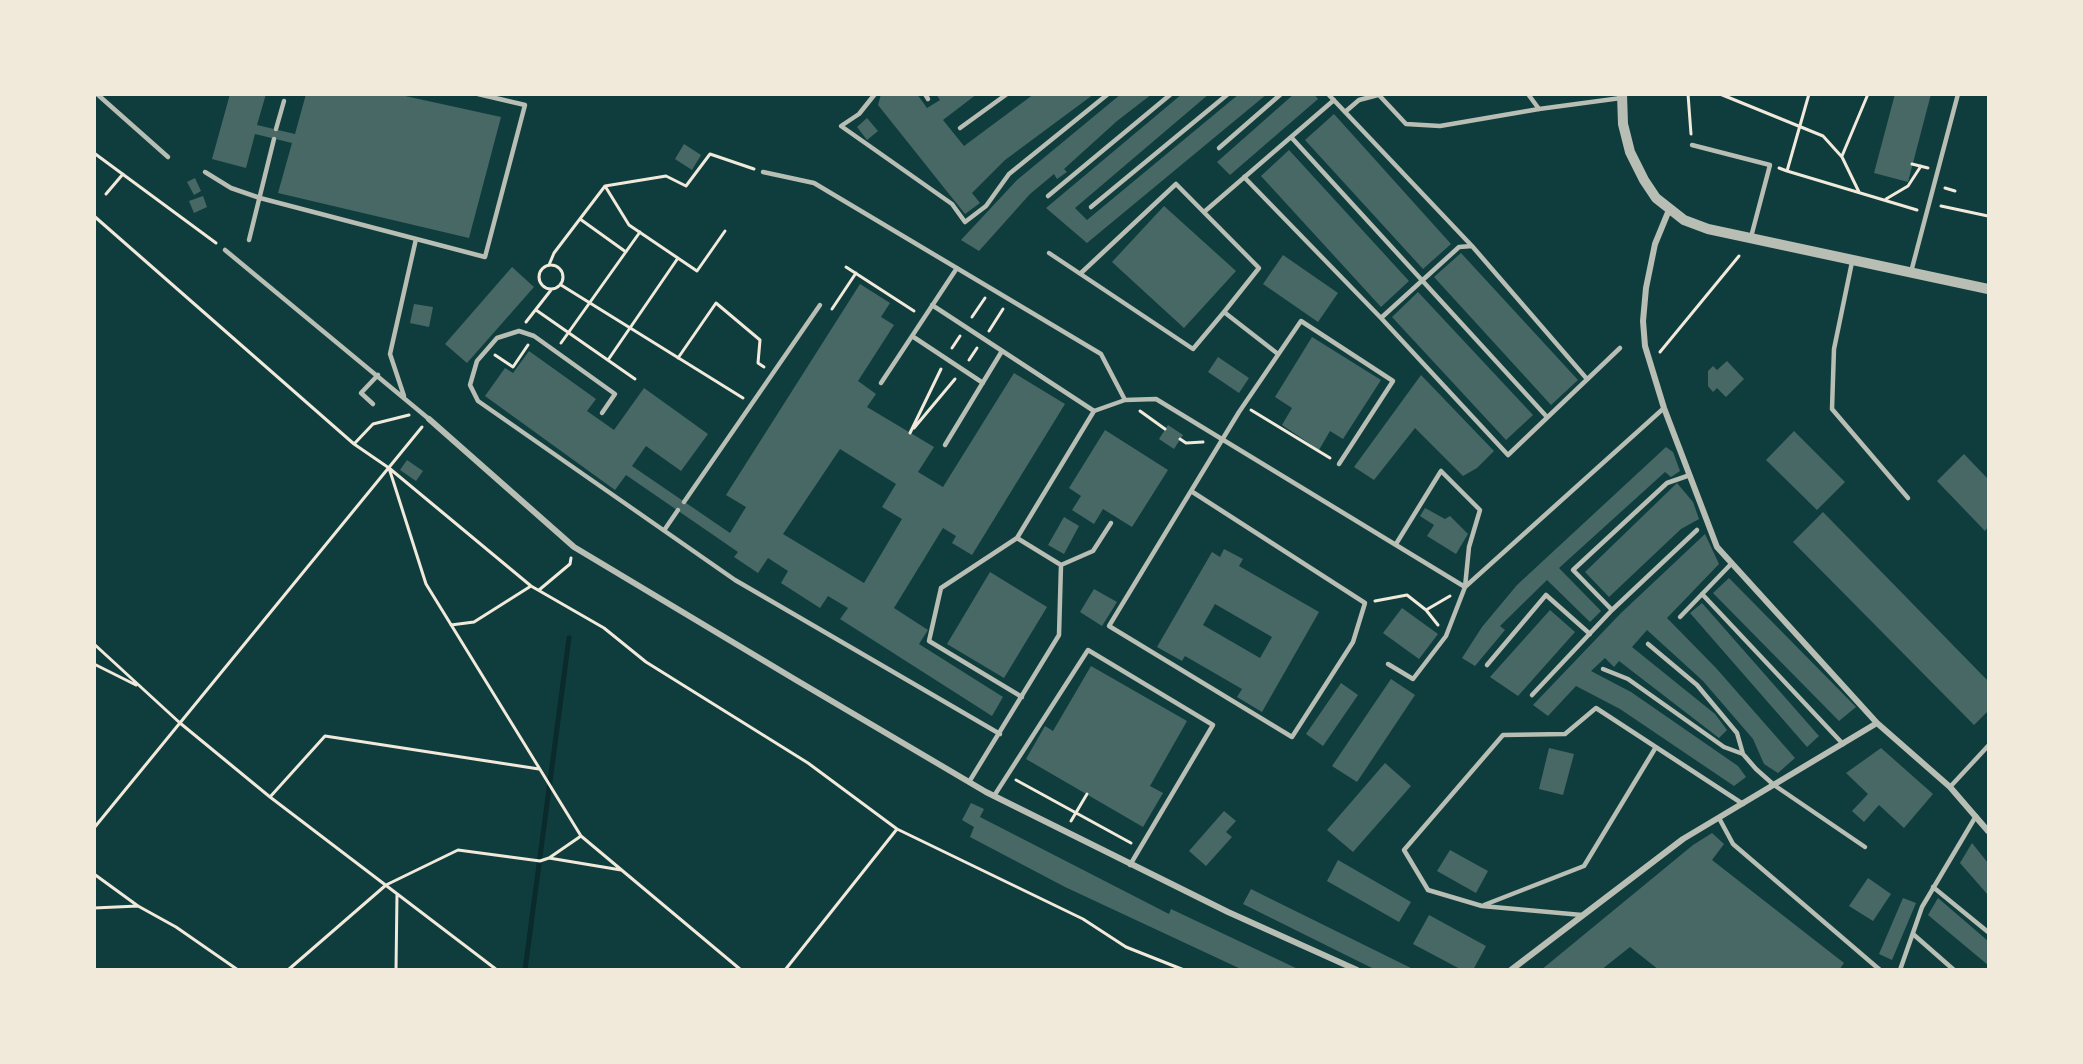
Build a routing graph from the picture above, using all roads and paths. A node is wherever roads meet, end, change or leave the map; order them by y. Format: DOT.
graph roads {
  1 [pos="97,94"];
  2 [pos="478,94"];
  3 [pos="875,94"];
  4 [pos="1006,94"];
  5 [pos="1108,94"];
  6 [pos="1171,94"];
  7 [pos="1227,94"];
  8 [pos="1281,94"];
  9 [pos="1328,94"];
  10 [pos="1528,94"];
  11 [pos="1688,94"];
  12 [pos="1720,94"];
  13 [pos="1809,94"];
  14 [pos="1868,94"];
  15 [pos="1958,94"];
  16 [pos="1378,95"];
  17 [pos="1621,96"];
  18 [pos="1334,100"];
  19 [pos="284,101"];
  20 [pos="1539,109"];
  21 [pos="1345,112"];
  22 [pos="1800,127"];
  23 [pos="960,128"];
  24 [pos="276,129"];
  25 [pos="1291,137"];
  26 [pos="274,139"];
  27 [pos="1692,145"];
  28 [pos="1218,148"];
  29 [pos="94,153"];
  30 [pos="168,157"];
  31 [pos="1842,157"];
  32 [pos="1770,165"];
  33 [pos="1922,166"];
  34 [pos="1787,171"];
  35 [pos="205,172"];
  36 [pos="763,172"];
  37 [pos="123,174"];
  38 [pos="1244,177"];
  39 [pos="605,186"];
  40 [pos="1859,192"];
  41 [pos="106,194"];
  42 [pos="1047,196"];
  43 [pos="260,198"];
  44 [pos="1884,200"];
  45 [pos="1930,203"];
  46 [pos="1090,207"];
  47 [pos="1669,210"];
  48 [pos="1204,212"];
  49 [pos="1927,213"];
  50 [pos="94,216"];
  51 [pos="1989,216"];
  52 [pos="580,219"];
  53 [pos="725,231"];
  54 [pos="640,232"];
  55 [pos="1751,237"];
  56 [pos="416,239"];
  57 [pos="249,240"];
  58 [pos="1472,246"];
  59 [pos="225,250"];
  60 [pos="626,252"];
  61 [pos="1048,253"];
  62 [pos="1738,256"];
  63 [pos="678,258"];
  64 [pos="1853,259"];
  65 [pos="549,265"];
  66 [pos="846,267"];
  67 [pos="957,268"];
  68 [pos="856,273"];
  69 [pos="1081,273"];
  70 [pos="1911,273"];
  71 [pos="1422,280"];
  72 [pos="561,285"];
  73 [pos="991,288"];
  74 [pos="1989,289"];
  75 [pos="551,290"];
  76 [pos="1009,300"];
  77 [pos="590,303"];
  78 [pos="820,305"];
  79 [pos="932,305"];
  80 [pos="536,310"];
  81 [pos="1224,312"];
  82 [pos="924,317"];
  83 [pos="1381,318"];
  84 [pos="970,320"];
  85 [pos="630,328"];
  86 [pos="519,331"];
  87 [pos="569,333"];
  88 [pos="987,333"];
  89 [pos="961,335"];
  90 [pos="534,336"];
  91 [pos="912,336"];
  92 [pos="978,346"];
  93 [pos="1620,348"];
  94 [pos="487,350"];
  95 [pos="556,351"];
  96 [pos="951,351"];
  97 [pos="1002,351"];
  98 [pos="1278,354"];
  99 [pos="678,358"];
  100 [pos="608,360"];
  101 [pos="968,362"];
  102 [pos="1650,364"];
  103 [pos="941,369"];
  104 [pos="773,373"];
  105 [pos="378,375"];
  106 [pos="635,379"];
  107 [pos="955,379"];
  108 [pos="1587,379"];
  109 [pos="881,383"];
  110 [pos="983,383"];
  111 [pos="404,396"];
  112 [pos="1125,400"];
  113 [pos="373,404"];
  114 [pos="752,404"];
  115 [pos="1244,405"];
  116 [pos="1664,408"];
  117 [pos="418,409"];
  118 [pos="1094,411"];
  119 [pos="602,413"];
  120 [pos="1547,417"];
  121 [pos="429,418"];
  122 [pos="1165,429"];
  123 [pos="1180,440"];
  124 [pos="1222,440"];
  125 [pos="354,444"];
  126 [pos="945,445"];
  127 [pos="1339,464"];
  128 [pos="389,468"];
  129 [pos="1690,475"];
  130 [pos="1191,491"];
  131 [pos="1908,498"];
  132 [pos="684,502"];
  133 [pos="678,510"];
  134 [pos="1111,523"];
  135 [pos="665,529"];
  136 [pos="1697,530"];
  137 [pos="1017,538"];
  138 [pos="1396,544"];
  139 [pos="574,547"];
  140 [pos="1732,563"];
  141 [pos="1061,565"];
  142 [pos="531,586"];
  143 [pos="1466,587"];
  144 [pos="539,590"];
  145 [pos="1702,594"];
  146 [pos="1365,603"];
  147 [pos="1426,609"];
  148 [pos="1612,610"];
  149 [pos="1680,617"];
  150 [pos="451,625"];
  151 [pos="1590,634"];
  152 [pos="1446,636"];
  153 [pos="94,644"];
  154 [pos="1648,644"];
  155 [pos="94,664"];
  156 [pos="1388,664"];
  157 [pos="1486,665"];
  158 [pos="1603,669"];
  159 [pos="139,687"];
  160 [pos="1532,695"];
  161 [pos="1022,697"];
  162 [pos="180,723"];
  163 [pos="1877,723"];
  164 [pos="1000,734"];
  165 [pos="1843,744"];
  166 [pos="1989,746"];
  167 [pos="1656,747"];
  168 [pos="1743,753"];
  169 [pos="539,769"];
  170 [pos="1007,775"];
  171 [pos="969,782"];
  172 [pos="1774,785"];
  173 [pos="1950,787"];
  174 [pos="1087,794"];
  175 [pos="994,796"];
  176 [pos="270,797"];
  177 [pos="1743,804"];
  178 [pos="1076,813"];
  179 [pos="1976,816"];
  180 [pos="1719,818"];
  181 [pos="94,828"];
  182 [pos="897,829"];
  183 [pos="1066,831"];
  184 [pos="1989,831"];
  185 [pos="581,836"];
  186 [pos="1865,847"];
  187 [pos="1140,849"];
  188 [pos="549,858"];
  189 [pos="1130,865"];
  190 [pos="622,870"];
  191 [pos="94,874"];
  192 [pos="386,885"];
  193 [pos="1934,887"];
  194 [pos="397,894"];
  195 [pos="138,906"];
  196 [pos="1482,906"];
  197 [pos="94,908"];
  198 [pos="1582,915"];
  199 [pos="1989,932"];
  200 [pos="1913,934"];
  201 [pos="238,969"];
  202 [pos="288,969"];
  203 [pos="396,969"];
  204 [pos="497,969"];
  205 [pos="741,969"];
  206 [pos="785,969"];
  207 [pos="1184,969"];
  208 [pos="1357,969"];
  209 [pos="1511,969"];
  210 [pos="1880,969"];
  211 [pos="1900,969"];
  212 [pos="1954,969"];
  1 -- 30 [label="lane"];
  2 -- 56 [label="lane"];
  3 -- 5 [label="lane"];
  4 -- 23 [label="lane"];
  6 -- 42 [label="lane"];
  7 -- 46 [label="lane"];
  8 -- 28 [label="lane"];
  9 -- 18 [label="lane"];
  10 -- 20 [label="lane"];
  11 -- 27 [label="path"];
  12 -- 22 [label="path"];
  13 -- 22 [label="path"];
  14 -- 31 [label="path"];
  15 -- 45 [label="lane"];
  16 -- 20 [label="lane"];
  16 -- 21 [label="lane"];
  17 -- 20 [label="lane"];
  17 -- 47 [label="street"];
  18 -- 21 [label="lane"];
  18 -- 25 [label="lane"];
  19 -- 24 [label="lane"];
  21 -- 58 [label="lane"];
  22 -- 31 [label="path"];
  22 -- 34 [label="path"];
  25 -- 38 [label="lane"];
  25 -- 71 [label="lane"];
  26 -- 43 [label="lane"];
  27 -- 32 [label="lane"];
  29 -- 37 [label="path"];
  31 -- 40 [label="path"];
  32 -- 34 [label="path"];
  32 -- 55 [label="lane"];
  33 -- 44 [label="path"];
  34 -- 40 [label="path"];
  35 -- 43 [label="lane"];
  36 -- 39 [label="path"];
  36 -- 67 [label="lane"];
  37 -- 41 [label="path"];
  37 -- 59 [label="path"];
  38 -- 48 [label="lane"];
  38 -- 83 [label="lane"];
  39 -- 52 [label="path"];
  39 -- 54 [label="path"];
  40 -- 44 [label="path"];
  43 -- 56 [label="lane"];
  43 -- 57 [label="lane"];
  44 -- 49 [label="path"];
  45 -- 49 [label="lane"];
  45 -- 51 [label="path"];
  47 -- 55 [label="street"];
  47 -- 102 [label="street"];
  48 -- 69 [label="lane"];
  48 -- 81 [label="lane"];
  49 -- 70 [label="lane"];
  50 -- 125 [label="path"];
  52 -- 60 [label="path"];
  52 -- 65 [label="path"];
  53 -- 63 [label="path"];
  54 -- 60 [label="path"];
  54 -- 63 [label="path"];
  55 -- 64 [label="street"];
  56 -- 111 [label="lane"];
  58 -- 71 [label="lane"];
  58 -- 108 [label="lane"];
  59 -- 105 [label="lane"];
  60 -- 77 [label="path"];
  61 -- 69 [label="lane"];
  62 -- 102 [label="path"];
  63 -- 85 [label="path"];
  64 -- 70 [label="street"];
  64 -- 131 [label="lane"];
  65 -- 72 [label="path"];
  65 -- 75 [label="path"];
  66 -- 68 [label="path"];
  67 -- 73 [label="lane"];
  67 -- 79 [label="lane"];
  68 -- 78 [label="path"];
  68 -- 82 [label="path"];
  69 -- 81 [label="lane"];
  70 -- 74 [label="street"];
  71 -- 83 [label="lane"];
  71 -- 120 [label="lane"];
  72 -- 75 [label="path"];
  72 -- 77 [label="path"];
  73 -- 76 [label="lane"];
  73 -- 84 [label="path"];
  75 -- 80 [label="path"];
  76 -- 88 [label="path"];
  76 -- 112 [label="lane"];
  77 -- 85 [label="path"];
  77 -- 87 [label="path"];
  78 -- 104 [label="lane"];
  79 -- 82 [label="lane"];
  79 -- 97 [label="lane"];
  80 -- 86 [label="path"];
  80 -- 87 [label="path"];
  81 -- 98 [label="lane"];
  82 -- 91 [label="lane"];
  83 -- 120 [label="lane"];
  85 -- 99 [label="path"];
  85 -- 100 [label="path"];
  86 -- 90 [label="lane"];
  86 -- 94 [label="lane"];
  87 -- 95 [label="path"];
  87 -- 100 [label="path"];
  89 -- 96 [label="path"];
  90 -- 94 [label="path"];
  90 -- 95 [label="lane"];
  91 -- 109 [label="lane"];
  91 -- 110 [label="lane"];
  92 -- 101 [label="path"];
  93 -- 108 [label="lane"];
  94 -- 135 [label="lane"];
  95 -- 119 [label="lane"];
  97 -- 110 [label="lane"];
  97 -- 118 [label="lane"];
  98 -- 115 [label="lane"];
  98 -- 127 [label="lane"];
  99 -- 104 [label="path"];
  99 -- 114 [label="path"];
  100 -- 106 [label="path"];
  102 -- 116 [label="street"];
  103 -- 107 [label="path"];
  104 -- 114 [label="lane"];
  105 -- 111 [label="lane"];
  105 -- 113 [label="lane"];
  108 -- 120 [label="lane"];
  110 -- 126 [label="lane"];
  111 -- 117 [label="lane"];
  112 -- 118 [label="lane"];
  112 -- 122 [label="path"];
  112 -- 124 [label="lane"];
  114 -- 132 [label="lane"];
  115 -- 124 [label="lane"];
  115 -- 127 [label="path"];
  116 -- 129 [label="street"];
  116 -- 143 [label="lane"];
  117 -- 121 [label="lane"];
  117 -- 125 [label="path"];
  118 -- 137 [label="lane"];
  121 -- 128 [label="path"];
  121 -- 139 [label="street"];
  123 -- 124 [label="path"];
  124 -- 130 [label="lane"];
  124 -- 138 [label="lane"];
  125 -- 128 [label="path"];
  128 -- 142 [label="path"];
  128 -- 150 [label="path"];
  128 -- 162 [label="path"];
  129 -- 140 [label="street"];
  129 -- 148 [label="lane"];
  130 -- 146 [label="lane"];
  130 -- 146 [label="lane"];
  133 -- 135 [label="lane"];
  134 -- 141 [label="lane"];
  135 -- 164 [label="lane"];
  136 -- 148 [label="lane"];
  137 -- 141 [label="lane"];
  137 -- 161 [label="lane"];
  138 -- 143 [label="lane"];
  138 -- 143 [label="lane"];
  139 -- 144 [label="path"];
  139 -- 171 [label="street"];
  140 -- 145 [label="lane"];
  140 -- 163 [label="street"];
  141 -- 161 [label="lane"];
  142 -- 144 [label="path"];
  142 -- 150 [label="path"];
  143 -- 147 [label="path"];
  143 -- 152 [label="lane"];
  144 -- 182 [label="path"];
  145 -- 149 [label="lane"];
  145 -- 165 [label="lane"];
  146 -- 147 [label="path"];
  147 -- 152 [label="path"];
  148 -- 151 [label="lane"];
  150 -- 169 [label="path"];
  151 -- 157 [label="lane"];
  151 -- 160 [label="lane"];
  152 -- 156 [label="lane"];
  153 -- 159 [label="path"];
  154 -- 168 [label="lane"];
  155 -- 159 [label="path"];
  158 -- 168 [label="lane"];
  159 -- 162 [label="path"];
  161 -- 164 [label="lane"];
  162 -- 176 [label="path"];
  162 -- 181 [label="path"];
  163 -- 165 [label="street"];
  163 -- 173 [label="street"];
  164 -- 171 [label="lane"];
  165 -- 172 [label="street"];
  166 -- 173 [label="lane"];
  167 -- 177 [label="lane"];
  167 -- 196 [label="lane"];
  167 -- 196 [label="lane"];
  168 -- 172 [label="lane"];
  169 -- 176 [label="path"];
  169 -- 185 [label="path"];
  170 -- 175 [label="lane"];
  170 -- 178 [label="path"];
  170 -- 187 [label="lane"];
  171 -- 175 [label="street"];
  172 -- 177 [label="street"];
  172 -- 186 [label="lane"];
  173 -- 179 [label="street"];
  174 -- 178 [label="path"];
  175 -- 183 [label="street"];
  176 -- 192 [label="path"];
  177 -- 180 [label="street"];
  178 -- 183 [label="path"];
  178 -- 187 [label="path"];
  179 -- 184 [label="street"];
  179 -- 193 [label="lane"];
  180 -- 198 [label="street"];
  180 -- 210 [label="lane"];
  182 -- 206 [label="path"];
  182 -- 207 [label="path"];
  183 -- 189 [label="street"];
  185 -- 188 [label="path"];
  185 -- 190 [label="path"];
  187 -- 189 [label="lane"];
  188 -- 190 [label="path"];
  188 -- 192 [label="path"];
  189 -- 208 [label="street"];
  190 -- 205 [label="path"];
  191 -- 195 [label="path"];
  192 -- 194 [label="path"];
  192 -- 202 [label="path"];
  193 -- 199 [label="lane"];
  193 -- 200 [label="lane"];
  194 -- 203 [label="path"];
  194 -- 204 [label="path"];
  195 -- 197 [label="path"];
  195 -- 201 [label="path"];
  196 -- 198 [label="lane"];
  198 -- 209 [label="street"];
  200 -- 211 [label="lane"];
  200 -- 212 [label="lane"];
}
